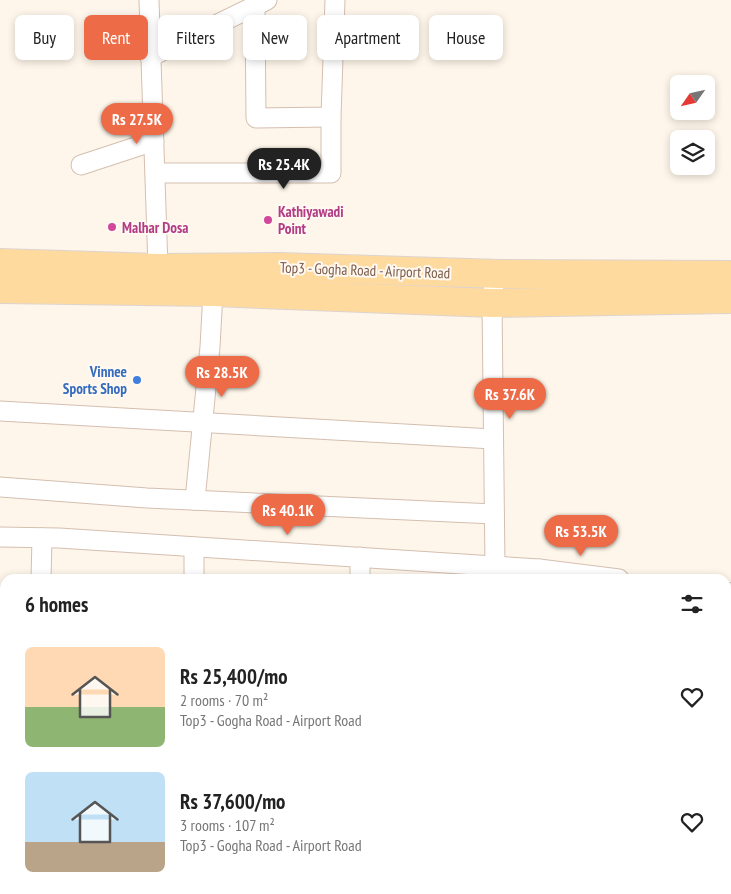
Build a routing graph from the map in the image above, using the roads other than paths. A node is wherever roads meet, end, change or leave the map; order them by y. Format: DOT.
graph roads {
  1 [pos="149,0"];
  2 [pos="335,0"];
  3 [pos="261,3"];
  4 [pos="150,57"];
  5 [pos="331,117"];
  6 [pos="154,141"];
  7 [pos="81,165"];
  8 [pos="155,173"];
  9 [pos="0,263"];
  10 [pos="495,274"];
  11 [pos="731,275"];
  12 [pos="156,280"];
  13 [pos="0,289"];
  14 [pos="213,292"];
  15 [pos="731,299"];
  16 [pos="492,302"];
  17 [pos="0,411"];
  18 [pos="203,422"];
  19 [pos="493,438"];
  20 [pos="0,486"];
  21 [pos="195,500"];
  22 [pos="494,514"];
  23 [pos="0,537"];
  24 [pos="42,538"];
  25 [pos="194,547"];
  26 [pos="360,558"];
  27 [pos="494,566"];
  28 [pos="41,574"];
  29 [pos="194,574"];
  30 [pos="360,574"];
  31 [pos="540,574"];
  1 -- 4 [label="street"];
  2 -- 5 [label="street"];
  3 -- 4 [label="street"];
  3 -- 5 [label="street"];
  4 -- 6 [label="street"];
  5 -- 8 [label="street"];
  6 -- 7 [label="street"];
  6 -- 8 [label="street"];
  8 -- 12 [label="street"];
  9 -- 12 [label="main road, Top3 - Gogha Road - Airport Road"];
  10 -- 11 [label="main road, Top3 - Gogha Road - Airport Road"];
  10 -- 12 [label="main road, Top3 - Gogha Road - Airport Road"];
  10 -- 16 [label="street"];
  12 -- 13 [label="main road"];
  12 -- 14 [label="main road"];
  14 -- 16 [label="main road"];
  14 -- 18 [label="street"];
  15 -- 16 [label="main road"];
  16 -- 19 [label="street"];
  17 -- 18 [label="street"];
  18 -- 19 [label="street"];
  18 -- 21 [label="street"];
  19 -- 22 [label="street"];
  20 -- 21 [label="street"];
  21 -- 22 [label="street"];
  22 -- 27 [label="street"];
  23 -- 24 [label="street"];
  24 -- 25 [label="street"];
  24 -- 28 [label="street"];
  25 -- 26 [label="street"];
  25 -- 29 [label="street"];
  26 -- 27 [label="street"];
  26 -- 30 [label="street"];
  27 -- 31 [label="street"];
}
